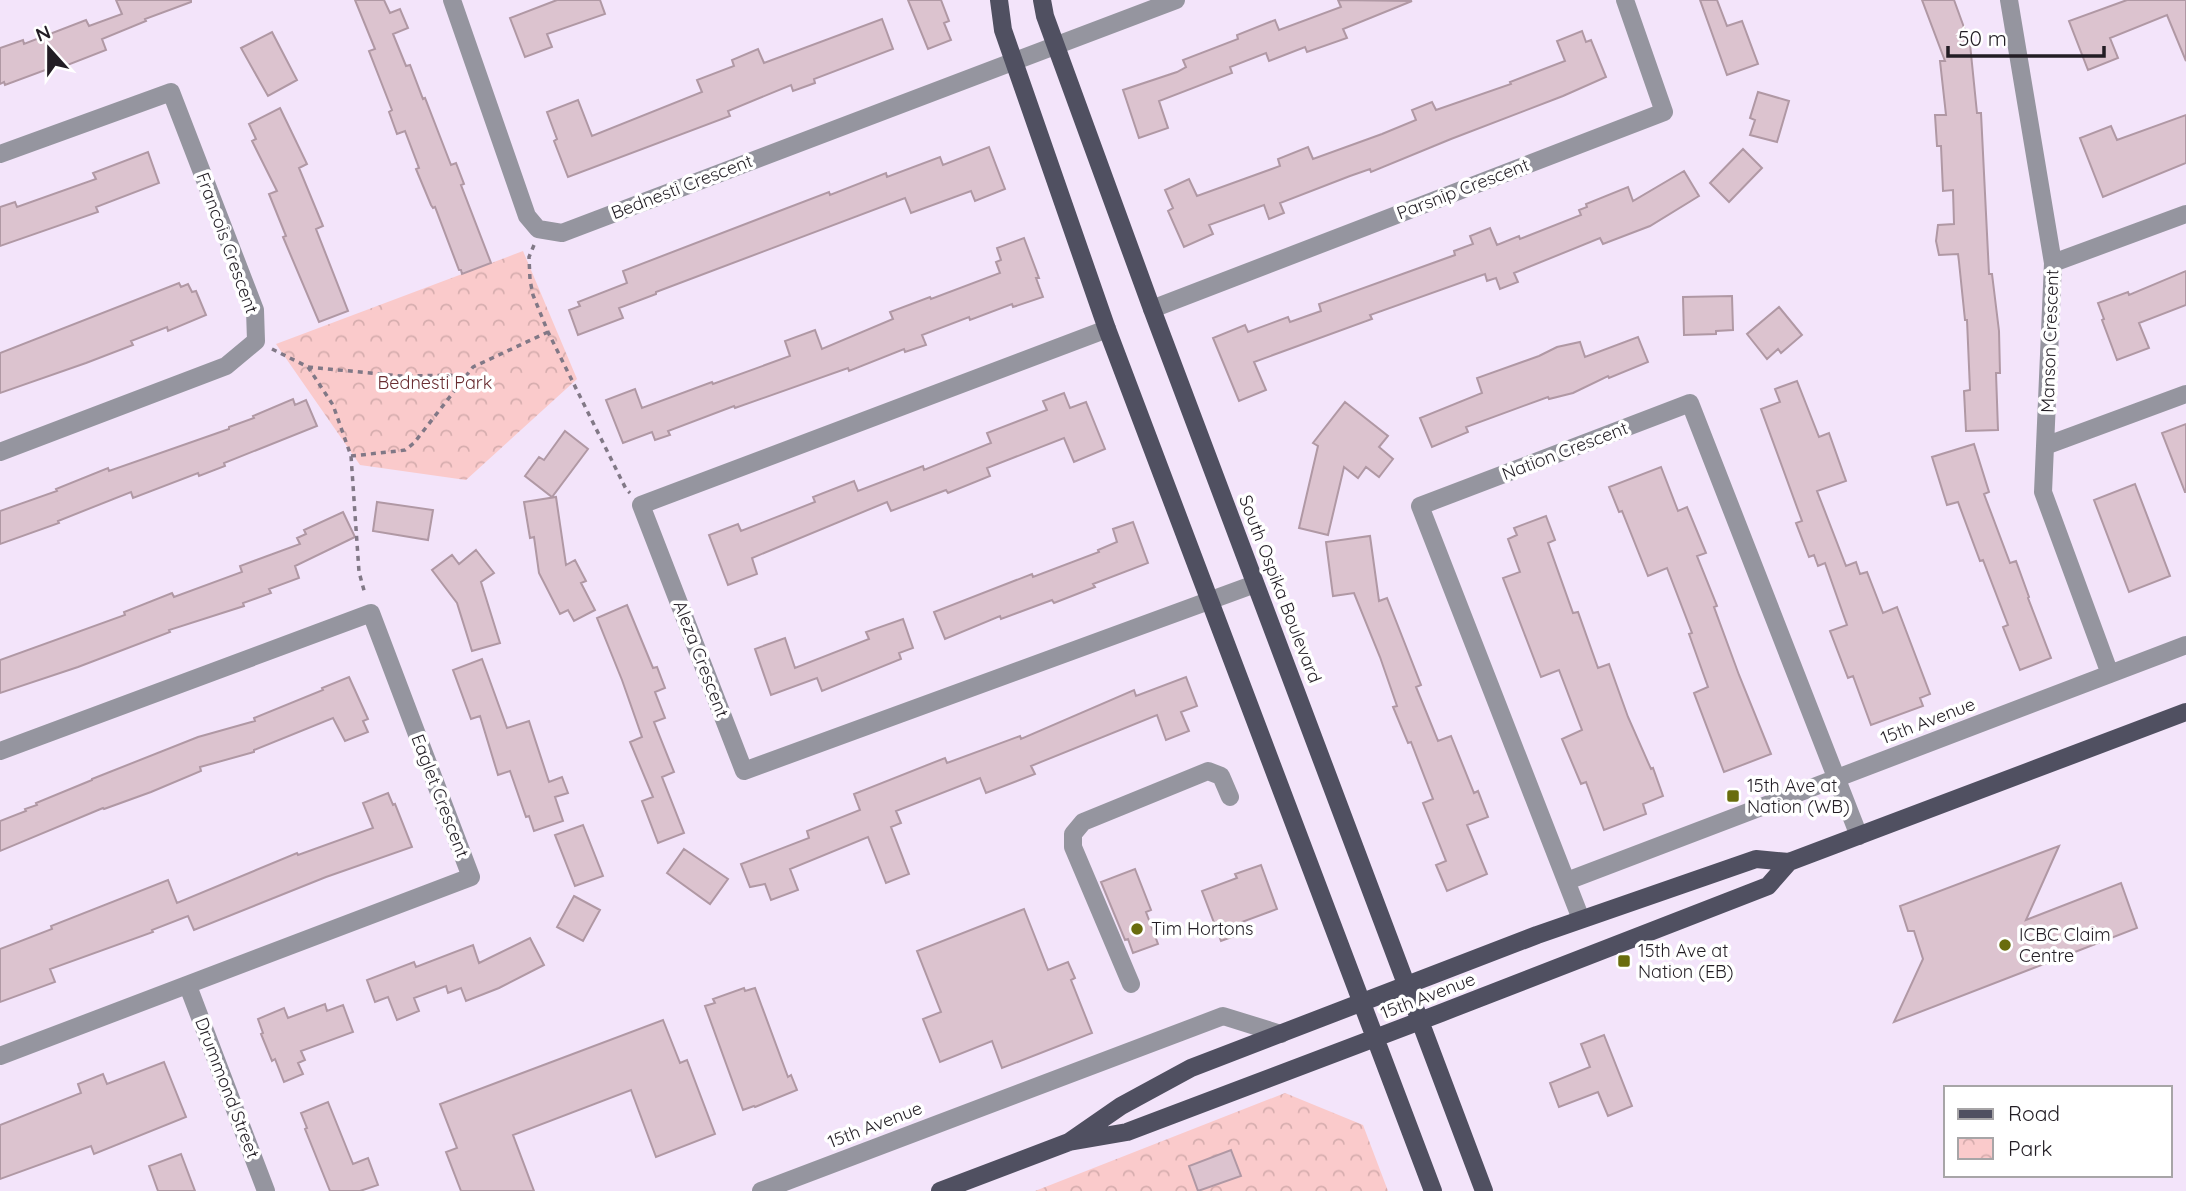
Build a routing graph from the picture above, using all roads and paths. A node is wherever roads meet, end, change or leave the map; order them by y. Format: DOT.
graph roads {
  1 [pos="452,0"];
  2 [pos="999,0"];
  3 [pos="1042,0"];
  4 [pos="1176,0"];
  5 [pos="1625,0"];
  6 [pos="2009,0"];
  7 [pos="1055,46"];
  8 [pos="1014,61"];
  9 [pos="0,154"];
  10 [pos="2186,214"];
  11 [pos="538,229"];
  12 [pos="2053,263"];
  13 [pos="1152,309"];
  14 [pos="1107,329"];
  15 [pos="548,332"];
  16 [pos="256,341"];
  17 [pos="308,367"];
  18 [pos="465,375"];
  19 [pos="2186,394"];
  20 [pos="2045,446"];
  21 [pos="0,452"];
  22 [pos="351,456"];
  23 [pos="641,505"];
  24 [pos="1255,584"];
  25 [pos="1211,601"];
  26 [pos="371,613"];
  27 [pos="2186,645"];
  28 [pos="2110,674"];
  29 [pos="2186,712"];
  30 [pos="0,751"];
  31 [pos="1836,778"];
  32 [pos="1230,797"];
  33 [pos="1859,836"];
  34 [pos="1788,863"];
  35 [pos="1567,881"];
  36 [pos="1581,919"];
  37 [pos="1131,984"];
  38 [pos="1406,985"];
  39 [pos="188,986"];
  40 [pos="1362,1002"];
  41 [pos="1420,1021"];
  42 [pos="1281,1034"];
  43 [pos="1376,1039"];
  44 [pos="0,1056"];
  45 [pos="1069,1142"];
  46 [pos="266,1191"];
  47 [pos="761,1191"];
  48 [pos="940,1191"];
  49 [pos="1433,1191"];
  50 [pos="1484,1191"];
  1 -- 11 [label="street"];
  2 -- 8 [label="main road"];
  3 -- 7 [label="main road, South Ospika Boulevard"];
  4 -- 7 [label="street, Bednesti Crescent"];
  5 -- 13 [label="street, Parsnip Crescent"];
  6 -- 12 [label="street, Manson Crescent"];
  7 -- 8 [label="street, Bednesti Crescent"];
  7 -- 13 [label="main road, South Ospika Boulevard"];
  8 -- 11 [label="street, Bednesti Crescent"];
  8 -- 14 [label="main road"];
  9 -- 16 [label="street, Francois Crescent"];
  10 -- 12 [label="street"];
  11 -- 15 [label="path"];
  12 -- 20 [label="street, Manson Crescent"];
  13 -- 24 [label="main road, South Ospika Boulevard"];
  14 -- 23 [label="street"];
  14 -- 25 [label="main road"];
  15 -- 18 [label="path"];
  15 -- 23 [label="path"];
  16 -- 17 [label="path"];
  16 -- 21 [label="street"];
  17 -- 18 [label="path"];
  17 -- 22 [label="path"];
  18 -- 22 [label="path"];
  19 -- 20 [label="street"];
  20 -- 28 [label="street, Manson Crescent"];
  22 -- 26 [label="path"];
  23 -- 25 [label="street, Aleza Crescent"];
  24 -- 25 [label="street, Aleza Crescent"];
  24 -- 38 [label="main road, South Ospika Boulevard"];
  25 -- 40 [label="main road"];
  26 -- 30 [label="street"];
  26 -- 39 [label="street, Eaglet Crescent"];
  27 -- 28 [label="street, 15th Avenue"];
  28 -- 31 [label="street, 15th Avenue"];
  29 -- 33 [label="main road, 15th Avenue"];
  31 -- 33 [label="street, Nation Crescent"];
  31 -- 35 [label="street, 15th Avenue"];
  31 -- 35 [label="street, Nation Crescent"];
  32 -- 37 [label="street"];
  33 -- 34 [label="main road, 15th Avenue"];
  34 -- 36 [label="main road, 15th Avenue"];
  34 -- 41 [label="main road, 15th Avenue"];
  35 -- 36 [label="street, Nation Crescent"];
  36 -- 38 [label="main road, 15th Avenue"];
  38 -- 40 [label="main road, 15th Avenue"];
  38 -- 41 [label="main road, South Ospika Boulevard"];
  39 -- 44 [label="street, Eaglet Crescent"];
  39 -- 46 [label="street, Drummond Street"];
  40 -- 42 [label="main road, 15th Avenue"];
  40 -- 43 [label="main road"];
  41 -- 43 [label="main road, 15th Avenue"];
  41 -- 50 [label="main road, South Ospika Boulevard"];
  42 -- 45 [label="main road, 15th Avenue"];
  42 -- 47 [label="street, 15th Avenue"];
  43 -- 45 [label="main road, 15th Avenue"];
  43 -- 49 [label="main road"];
  45 -- 48 [label="main road, 15th Avenue"];
}
